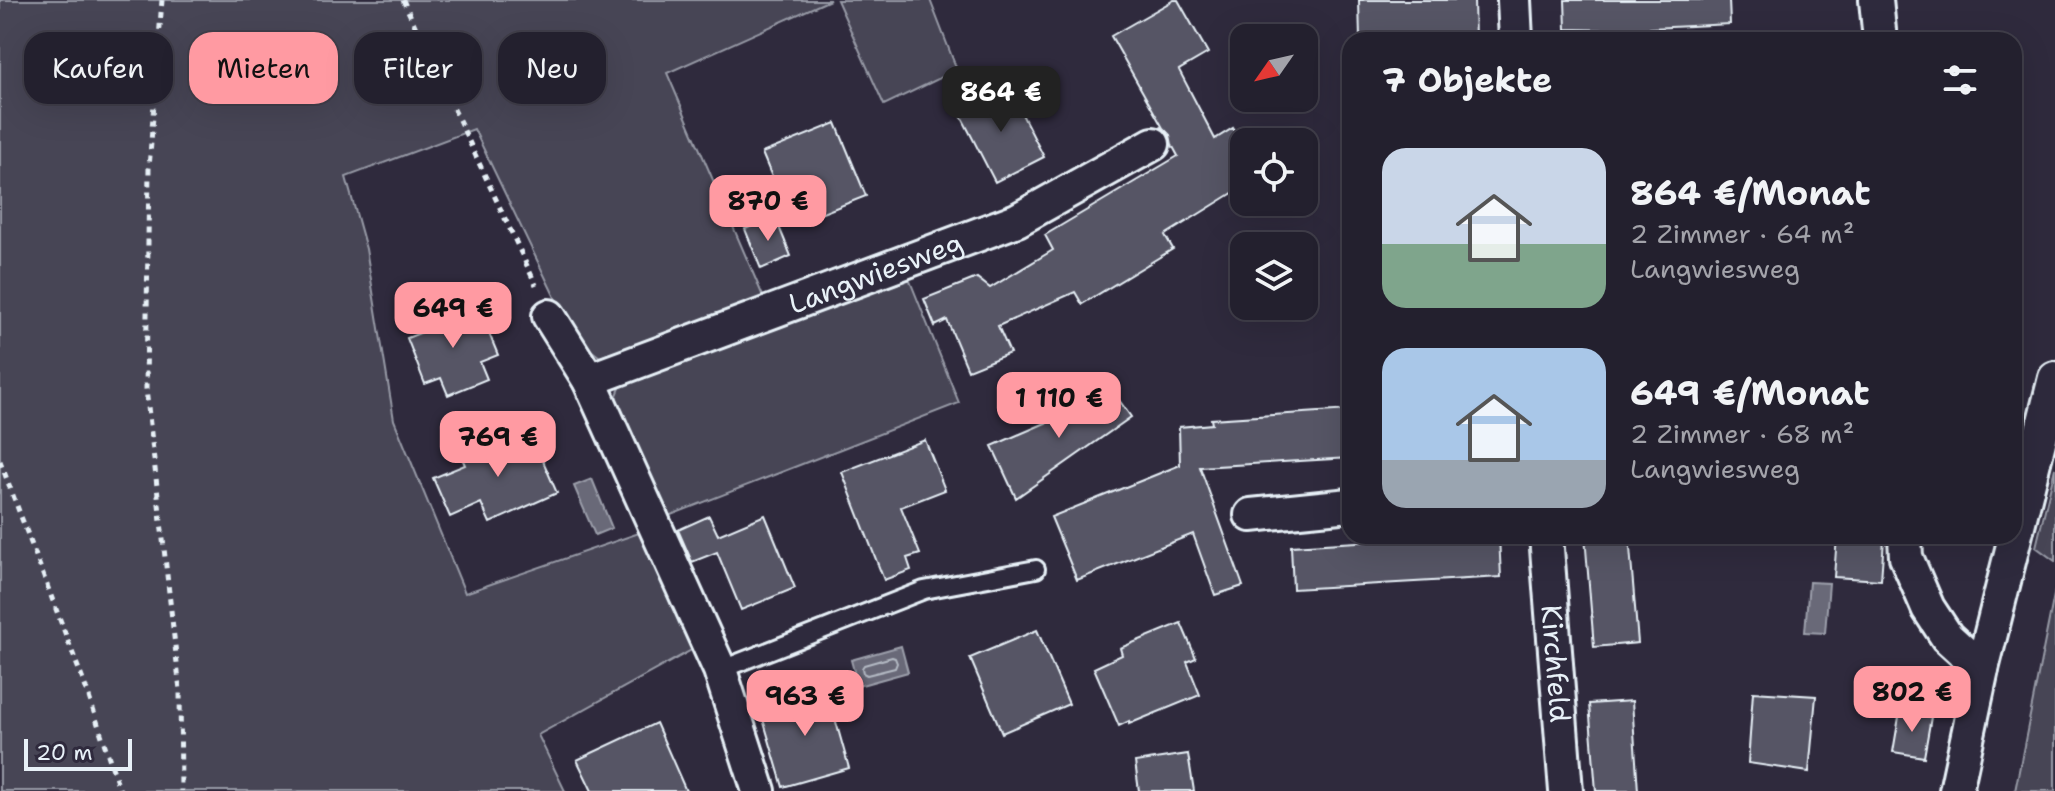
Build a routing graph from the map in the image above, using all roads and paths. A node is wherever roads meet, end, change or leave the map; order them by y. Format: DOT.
graph roads {
  1 [pos="162,0"];
  2 [pos="403,0"];
  3 [pos="1514,0"];
  4 [pos="1876,0"];
  5 [pos="1516,32"];
  6 [pos="1879,32"];
  7 [pos="1153,144"];
  8 [pos="549,316"];
  9 [pos="2055,378"];
  10 [pos="589,380"];
  11 [pos="0,461"];
  12 [pos="1342,506"];
  13 [pos="2022,510"];
  14 [pos="1251,515"];
  15 [pos="1547,544"];
  16 [pos="1905,544"];
  17 [pos="2013,544"];
  18 [pos="1036,569"];
  19 [pos="1982,669"];
  20 [pos="720,670"];
  21 [pos="120,791"];
  22 [pos="181,791"];
  23 [pos="759,791"];
  24 [pos="1566,791"];
  25 [pos="1956,791"];
  1 -- 22 [label="path"];
  2 -- 8 [label="path"];
  3 -- 5 [label="street"];
  4 -- 6 [label="street"];
  7 -- 10 [label="street, Langwiesweg"];
  8 -- 10 [label="street"];
  9 -- 13 [label="street"];
  10 -- 20 [label="street"];
  11 -- 21 [label="path"];
  12 -- 14 [label="street"];
  15 -- 24 [label="street, Kirchfeld"];
  16 -- 19 [label="street"];
  17 -- 19 [label="street"];
  18 -- 20 [label="lane"];
  19 -- 25 [label="street"];
  20 -- 23 [label="street"];
}
